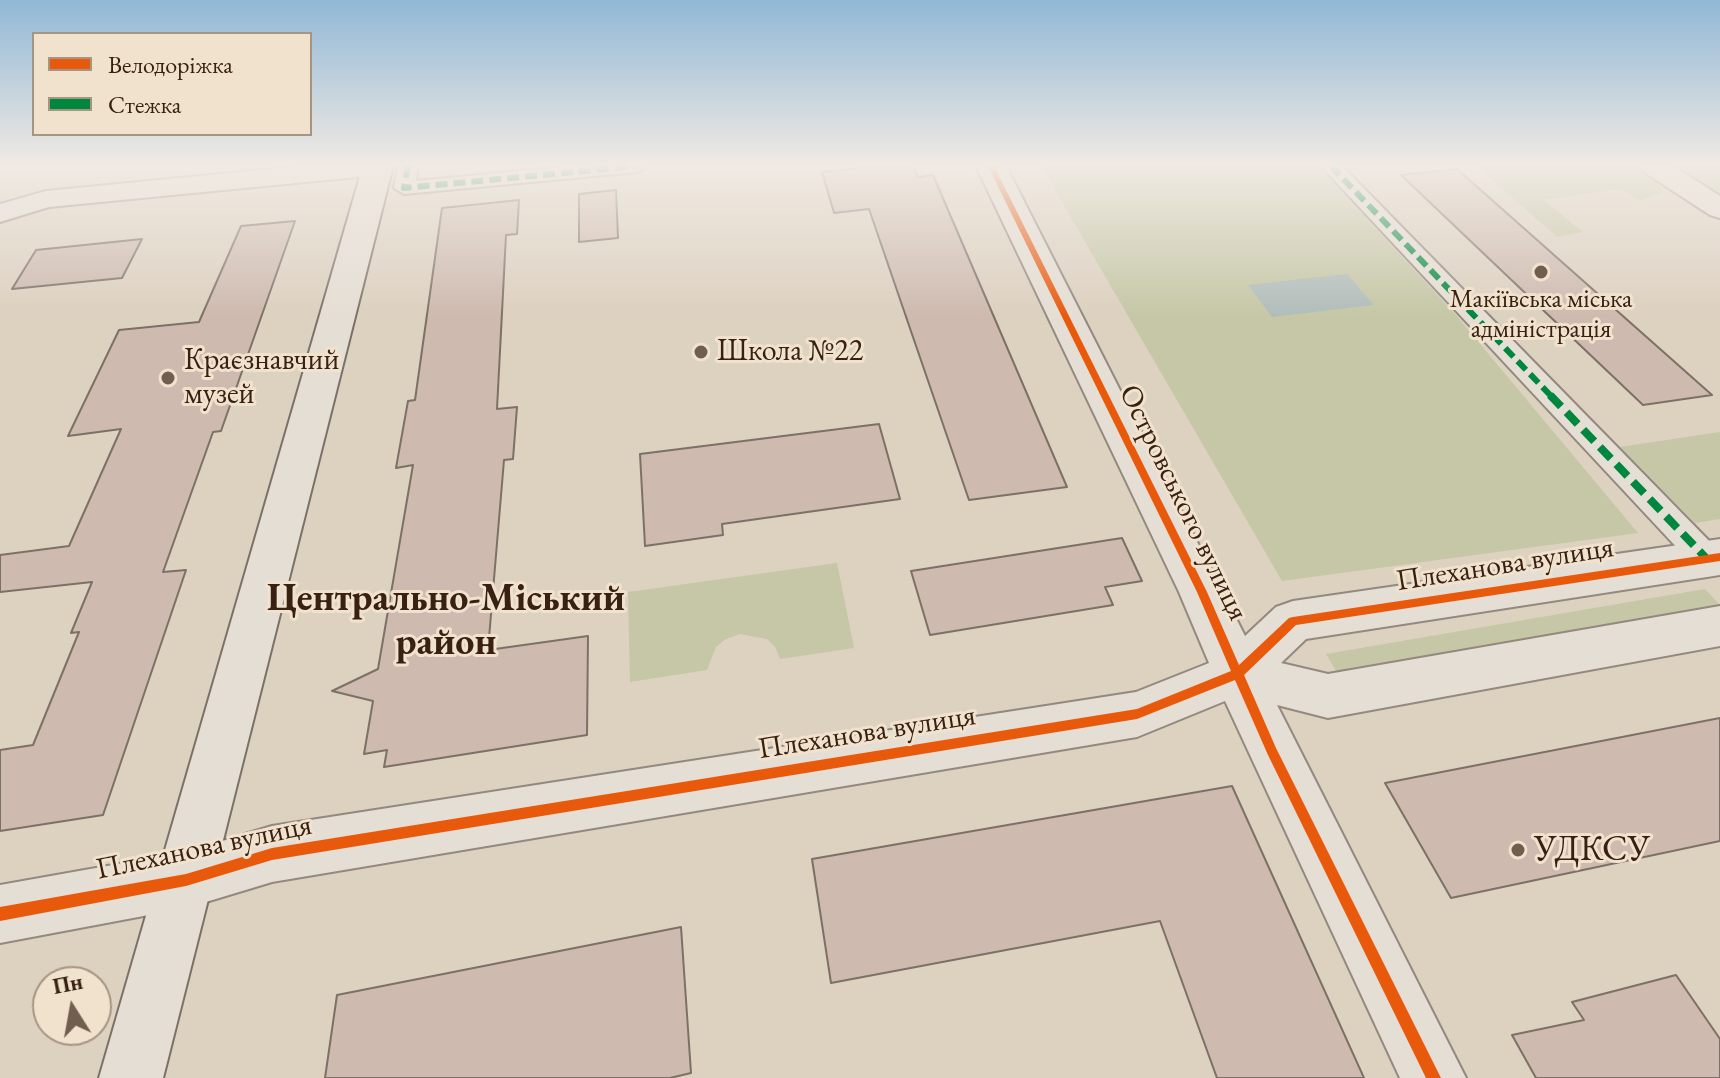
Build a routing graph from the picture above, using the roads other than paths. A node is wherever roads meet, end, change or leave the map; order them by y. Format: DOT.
graph roads {
  1 [pos="4,216"];
  2 [pos="58,216"];
  3 [pos="365,216"];
  4 [pos="1016,216"];
  5 [pos="1380,216"];
  6 [pos="1713,557"];
  7 [pos="1720,626"];
  8 [pos="1237,674"];
  9 [pos="186,880"];
  10 [pos="0,914"];
  11 [pos="131,1078"];
  12 [pos="1434,1078"];
  1 -- 2 [label="street"];
  3 -- 9 [label="street"];
  4 -- 8 [label="street, Островського вулиця"];
  5 -- 6 [label="street"];
  6 -- 8 [label="street, Плеханова вулиця"];
  7 -- 8 [label="street"];
  8 -- 9 [label="street, Плеханова вулиця"];
  8 -- 12 [label="street, Островського вулиця"];
  9 -- 10 [label="street, Плеханова вулиця"];
  9 -- 11 [label="street"];
}
